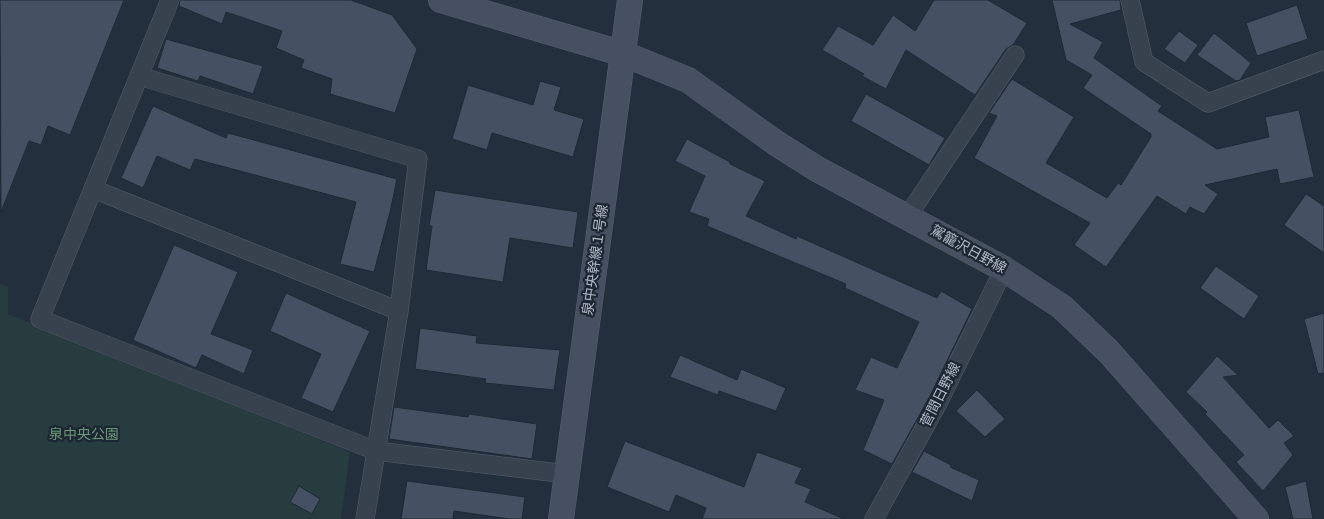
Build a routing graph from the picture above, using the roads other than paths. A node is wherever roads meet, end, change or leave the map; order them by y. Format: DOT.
graph roads {
  1 [pos="170,0"];
  2 [pos="441,0"];
  3 [pos="630,0"];
  4 [pos="1130,0"];
  5 [pos="624,54"];
  6 [pos="1015,55"];
  7 [pos="1324,60"];
  8 [pos="139,76"];
  9 [pos="93,189"];
  10 [pos="907,217"];
  11 [pos="1004,269"];
  12 [pos="399,311"];
  13 [pos="376,452"];
  14 [pos="567,474"];
  15 [pos="364,519"];
  16 [pos="560,519"];
  17 [pos="874,519"];
  18 [pos="1256,519"];
  1 -- 8 [label="street"];
  2 -- 5 [label="street, 駕籠沢日野線"];
  3 -- 5 [label="street, 泉中央幹線１号線"];
  4 -- 7 [label="street"];
  5 -- 10 [label="street, 駕籠沢日野線"];
  5 -- 14 [label="street, 泉中央幹線１号線"];
  6 -- 10 [label="street"];
  8 -- 9 [label="street"];
  8 -- 12 [label="street"];
  9 -- 12 [label="street"];
  9 -- 13 [label="street"];
  10 -- 11 [label="street, 駕籠沢日野線"];
  11 -- 17 [label="street, 菅間日野線"];
  11 -- 18 [label="street, 駕籠沢日野線"];
  12 -- 13 [label="street"];
  13 -- 14 [label="street"];
  13 -- 15 [label="street"];
  14 -- 16 [label="street, 泉中央幹線１号線"];
}
